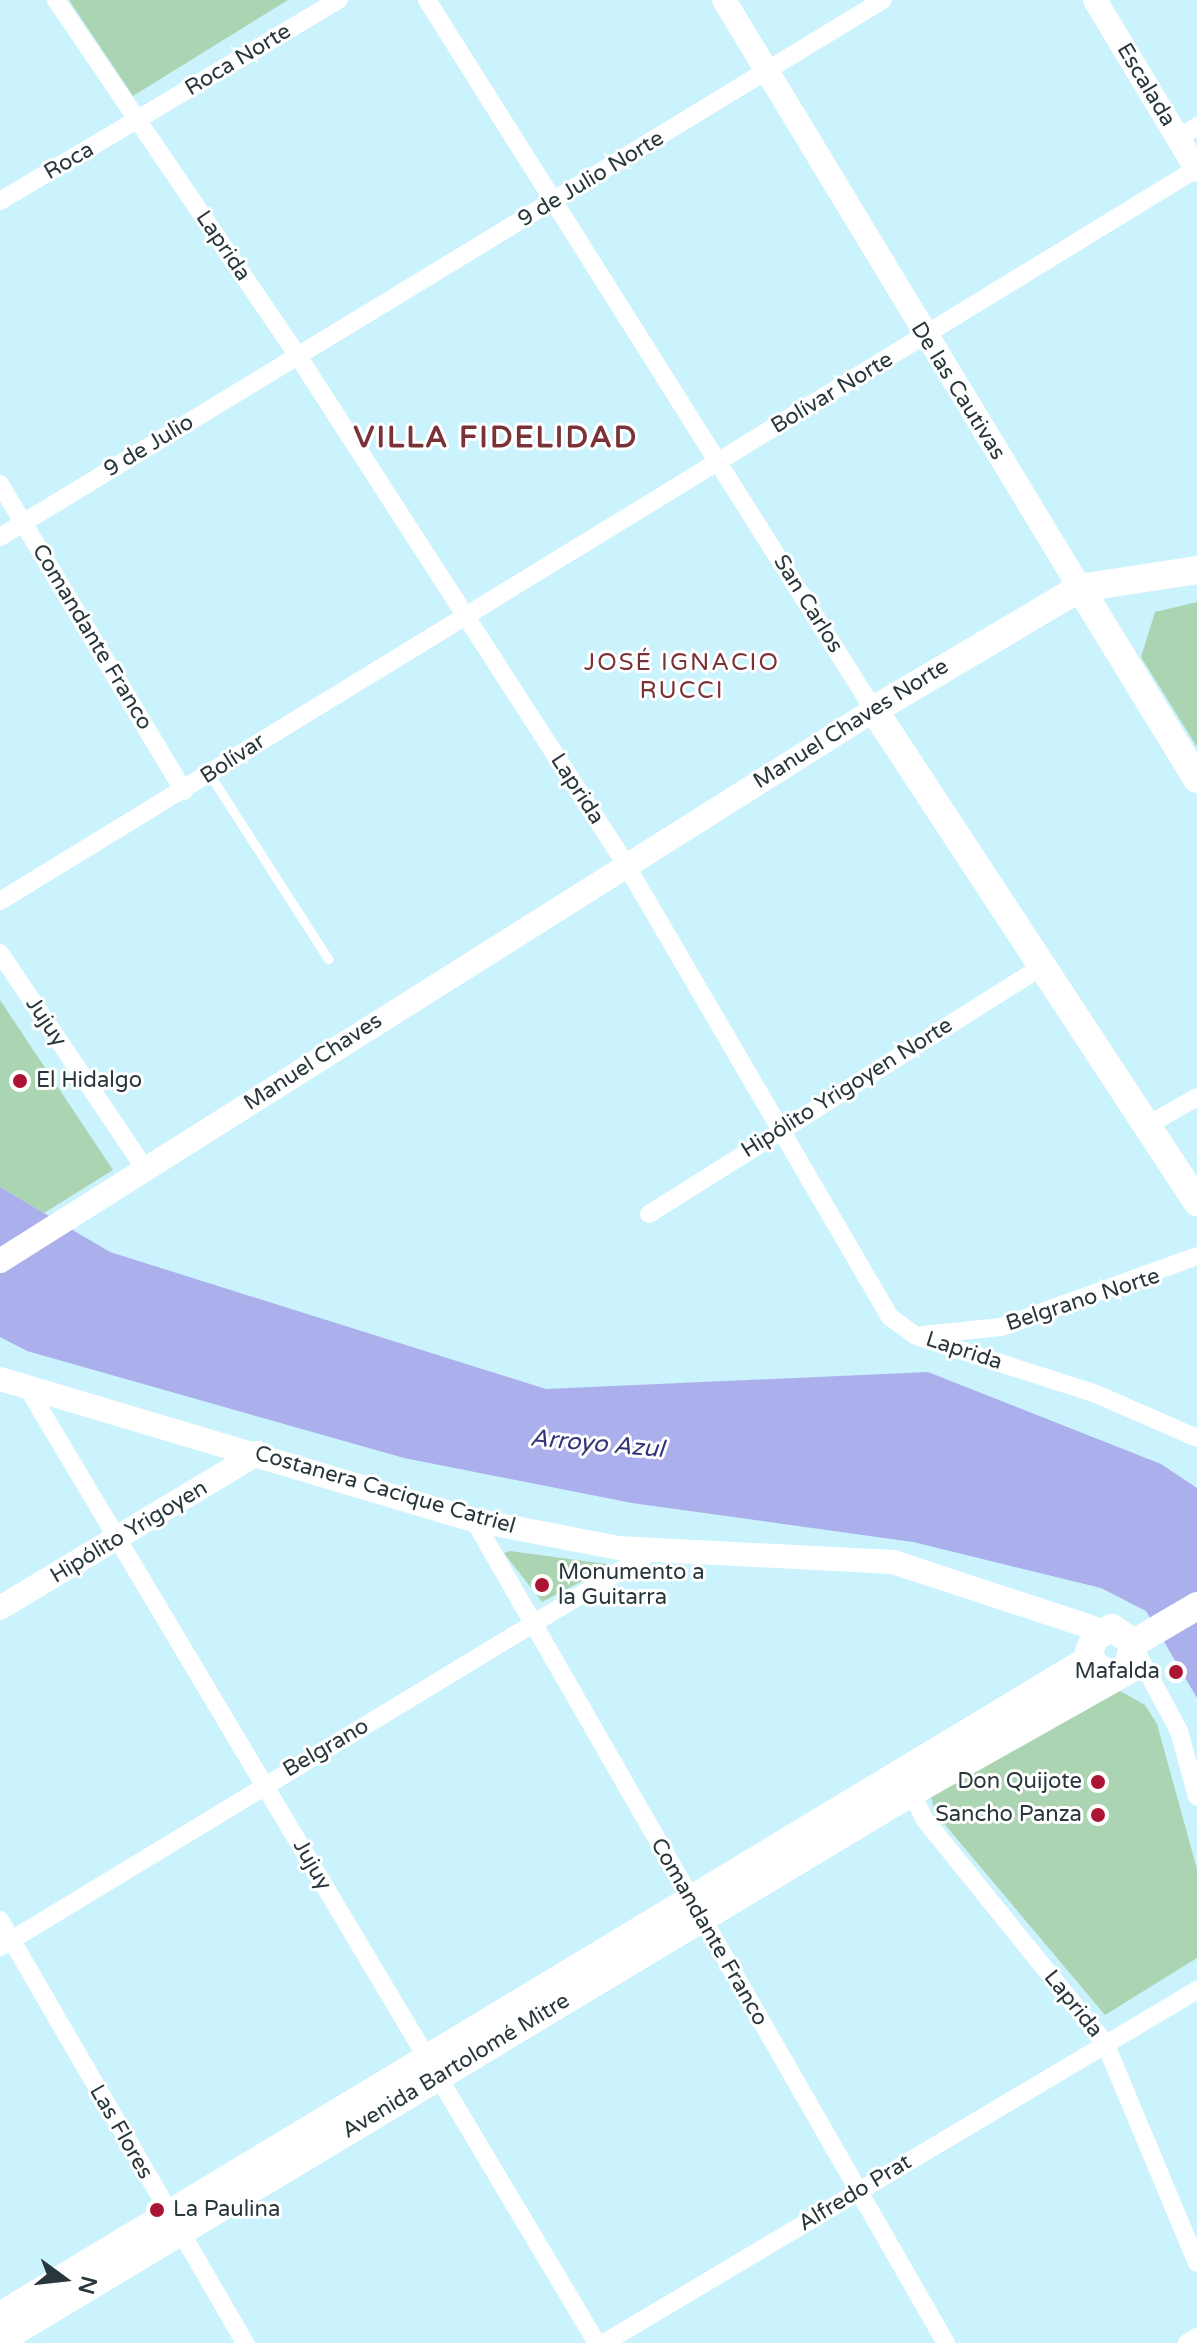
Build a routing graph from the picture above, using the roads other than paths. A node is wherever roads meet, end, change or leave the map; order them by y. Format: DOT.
graph roads {
  1 [pos="56,0"];
  2 [pos="339,0"];
  3 [pos="427,0"];
  4 [pos="724,0"];
  5 [pos="883,0"];
  6 [pos="1095,0"];
  7 [pos="768,72"];
  8 [pos="137,120"];
  9 [pos="1188,132"];
  10 [pos="1197,169"];
  11 [pos="0,201"];
  12 [pos="554,202"];
  13 [pos="924,337"];
  14 [pos="298,356"];
  15 [pos="719,461"];
  16 [pos="0,484"];
  17 [pos="23,522"];
  18 [pos="0,537"];
  19 [pos="1197,570"];
  20 [pos="1080,588"];
  21 [pos="464,613"];
  22 [pos="874,710"];
  23 [pos="210,775"];
  24 [pos="1197,779"];
  25 [pos="184,791"];
  26 [pos="625,863"];
  27 [pos="0,901"];
  28 [pos="0,953"];
  29 [pos="328,959"];
  30 [pos="1046,964"];
  31 [pos="1197,1097"];
  32 [pos="1148,1125"];
  33 [pos="779,1129"];
  34 [pos="146,1170"];
  35 [pos="1197,1202"];
  36 [pos="649,1214"];
  37 [pos="1197,1256"];
  38 [pos="0,1261"];
  39 [pos="916,1336"];
  40 [pos="0,1379"];
  41 [pos="27,1387"];
  42 [pos="1197,1438"];
  43 [pos="258,1453"];
  44 [pos="474,1520"];
  45 [pos="121,1539"];
  46 [pos="653,1551"];
  47 [pos="1197,1606"];
  48 [pos="0,1608"];
  49 [pos="532,1627"];
  50 [pos="1103,1631"];
  51 [pos="1140,1642"];
  52 [pos="1090,1659"];
  53 [pos="1116,1675"];
  54 [pos="1179,1731"];
  55 [pos="265,1784"];
  56 [pos="906,1784"];
  57 [pos="1197,1797"];
  58 [pos="697,1910"];
  59 [pos="0,1920"];
  60 [pos="6,1943"];
  61 [pos="1197,1990"];
  62 [pos="1105,2043"];
  63 [pos="431,2069"];
  64 [pos="859,2191"];
  65 [pos="173,2224"];
  66 [pos="1197,2263"];
  67 [pos="0,2316"];
  68 [pos="1197,2337"];
  69 [pos="0,2340"];
  70 [pos="245,2343"];
  71 [pos="597,2343"];
  72 [pos="604,2343"];
  73 [pos="946,2343"];
  74 [pos="1187,2343"];
  1 -- 8 [label="street, Laprida"];
  2 -- 8 [label="street, Roca Norte"];
  3 -- 12 [label="street, San Carlos"];
  4 -- 7 [label="main road, De las Cautivas"];
  5 -- 7 [label="street, 9 de Julio Norte"];
  6 -- 9 [label="main road, Escalada"];
  7 -- 12 [label="street, 9 de Julio Norte"];
  7 -- 13 [label="main road, De las Cautivas"];
  8 -- 11 [label="street, Roca"];
  8 -- 14 [label="street, Laprida"];
  9 -- 10 [label="main road, Escalada"];
  10 -- 13 [label="street, Bolívar Norte"];
  12 -- 14 [label="street, 9 de Julio Norte"];
  12 -- 15 [label="street, San Carlos"];
  13 -- 15 [label="street, Bolívar Norte"];
  13 -- 20 [label="main road, De las Cautivas"];
  14 -- 17 [label="street, 9 de Julio"];
  14 -- 21 [label="street, Laprida"];
  15 -- 21 [label="street, Bolívar Norte"];
  15 -- 22 [label="street, San Carlos"];
  16 -- 17 [label="street, Comandante Franco"];
  17 -- 18 [label="street, 9 de Julio"];
  17 -- 25 [label="street, Comandante Franco"];
  19 -- 20 [label="main road"];
  20 -- 22 [label="main road, Manuel Chaves Norte"];
  20 -- 24 [label="main road, De las Cautivas"];
  21 -- 23 [label="street, Bolívar"];
  21 -- 26 [label="street, Laprida"];
  22 -- 26 [label="main road, Manuel Chaves Norte"];
  22 -- 30 [label="main road, San Carlos"];
  23 -- 25 [label="street, Bolívar"];
  23 -- 29 [label="lane"];
  25 -- 27 [label="street, Bolívar"];
  26 -- 33 [label="street, Laprida"];
  26 -- 34 [label="main road, Manuel Chaves"];
  28 -- 34 [label="street, Jujuy"];
  30 -- 32 [label="main road, San Carlos"];
  30 -- 33 [label="street, Hipólito Yrigoyen Norte"];
  31 -- 32 [label="street"];
  32 -- 35 [label="main road, San Carlos"];
  33 -- 36 [label="street, Hipólito Yrigoyen Norte"];
  33 -- 39 [label="street, Laprida"];
  34 -- 38 [label="main road, Manuel Chaves"];
  37 -- 39 [label="street, Belgrano Norte"];
  39 -- 42 [label="street, Laprida"];
  40 -- 41 [label="main road, Costanera Cacique Catriel"];
  41 -- 43 [label="main road, Costanera Cacique Catriel"];
  41 -- 45 [label="street, Jujuy"];
  43 -- 44 [label="main road, Costanera Cacique Catriel"];
  43 -- 45 [label="main road, Hipólito Yrigoyen"];
  44 -- 46 [label="main road, Costanera Cacique Catriel"];
  44 -- 49 [label="street, Comandante Franco"];
  45 -- 48 [label="main road, Hipólito Yrigoyen"];
  45 -- 55 [label="street, Jujuy"];
  46 -- 49 [label="street, Belgrano"];
  46 -- 50 [label="main road, Costanera Cacique Catriel"];
  47 -- 51 [label="main road"];
  49 -- 55 [label="street, Belgrano"];
  49 -- 58 [label="street, Comandante Franco"];
  50 -- 51 [label="main road"];
  50 -- 52 [label="main road"];
  51 -- 53 [label="main road"];
  51 -- 54 [label="street"];
  52 -- 53 [label="main road"];
  52 -- 56 [label="main road"];
  53 -- 54 [label="street"];
  53 -- 56 [label="main road"];
  54 -- 57 [label="street"];
  55 -- 60 [label="street, Belgrano"];
  55 -- 63 [label="street, Jujuy"];
  56 -- 58 [label="main road, Avenida Bartolomé Mitre"];
  56 -- 62 [label="street, Laprida"];
  58 -- 63 [label="main road, Avenida Bartolomé Mitre"];
  58 -- 64 [label="street, Comandante Franco"];
  59 -- 60 [label="street, Las Flores"];
  60 -- 65 [label="street, Las Flores"];
  61 -- 62 [label="street, Alfredo Prat"];
  62 -- 64 [label="street, Alfredo Prat"];
  62 -- 66 [label="street, Laprida"];
  63 -- 65 [label="main road, Avenida Bartolomé Mitre"];
  63 -- 71 [label="street, Jujuy"];
  64 -- 72 [label="street, Alfredo Prat"];
  64 -- 73 [label="street, Comandante Franco"];
  65 -- 67 [label="main road, Avenida Bartolomé Mitre"];
  65 -- 69 [label="main road, Avenida Bartolomé Mitre"];
  65 -- 70 [label="street, Las Flores"];
  68 -- 74 [label="street"];
}
